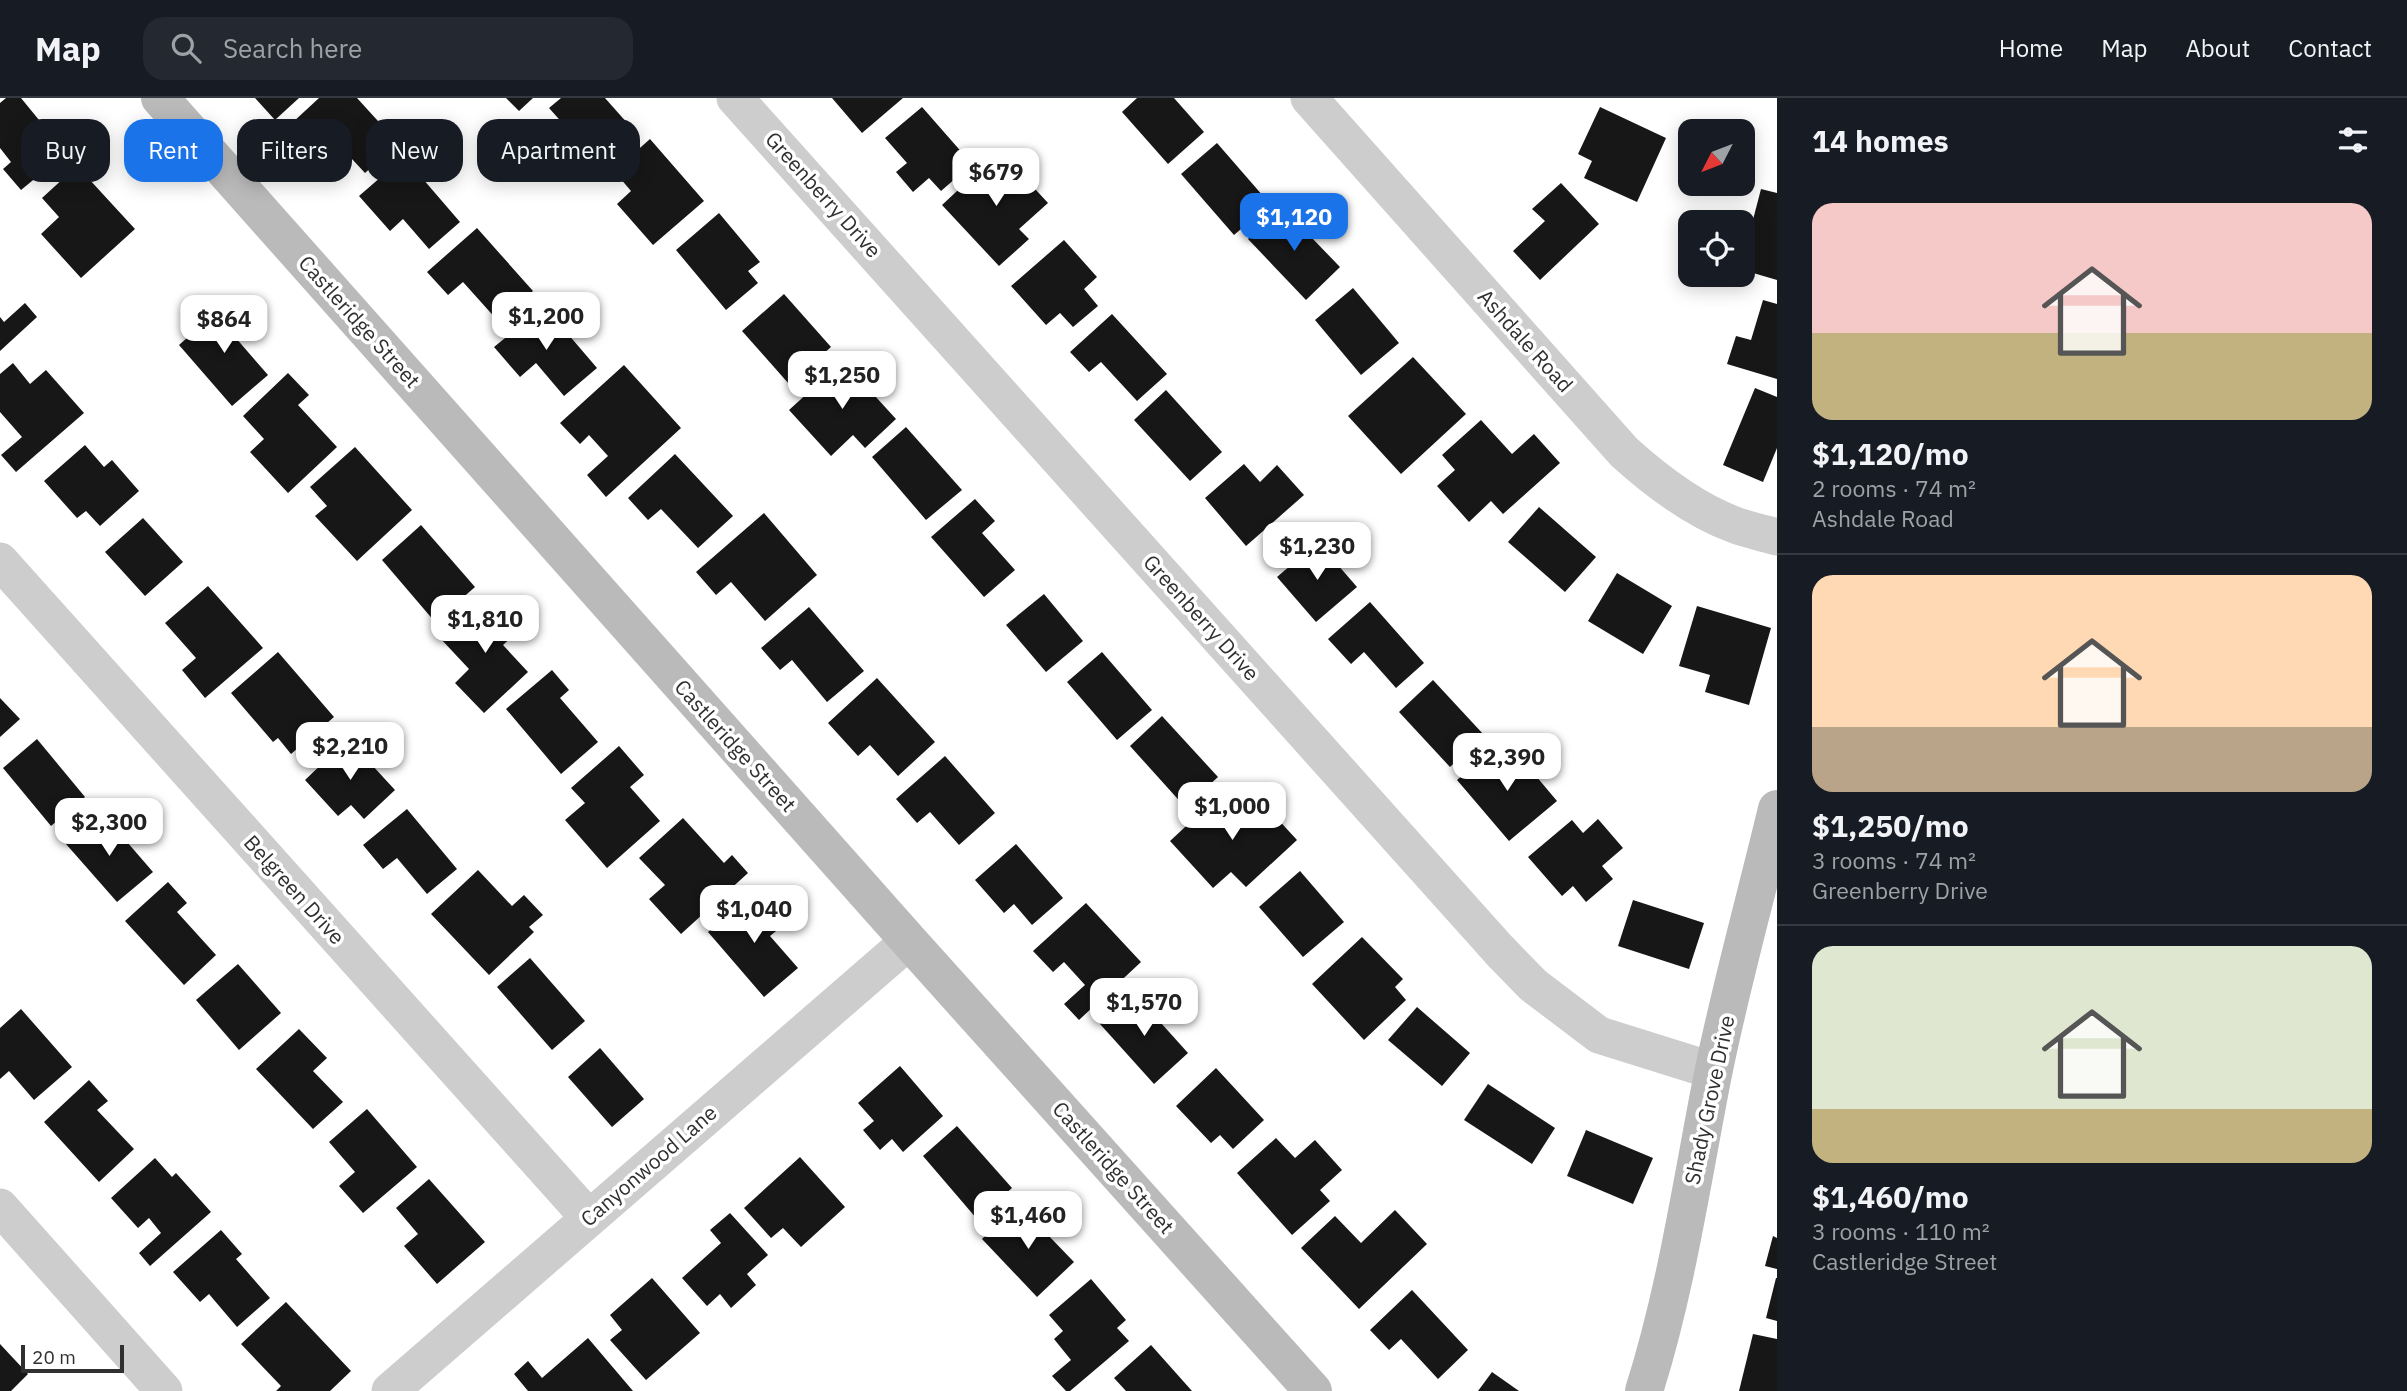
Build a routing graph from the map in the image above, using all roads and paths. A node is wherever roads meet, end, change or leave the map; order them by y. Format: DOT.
graph roads {
  1 [pos="160,98"];
  2 [pos="736,98"];
  3 [pos="1309,98"];
  4 [pos="1777,537"];
  5 [pos="0,561"];
  6 [pos="1777,809"];
  7 [pos="909,941"];
  8 [pos="1714,1071"];
  9 [pos="0,1207"];
  10 [pos="589,1218"];
  11 [pos="164,1391"];
  12 [pos="390,1391"];
  13 [pos="1313,1391"];
  14 [pos="1644,1391"];
  1 -- 7 [label="street, Castleridge Street"];
  2 -- 8 [label="street, Greenberry Drive"];
  3 -- 4 [label="street, Ashdale Road"];
  5 -- 10 [label="street, Belgreen Drive"];
  6 -- 8 [label="street, Shady Grove Drive"];
  7 -- 10 [label="street, Canyonwood Lane"];
  7 -- 13 [label="street, Castleridge Street"];
  8 -- 14 [label="street, Shady Grove Drive"];
  9 -- 11 [label="street"];
  10 -- 12 [label="street, Canyonwood Lane"];
}
